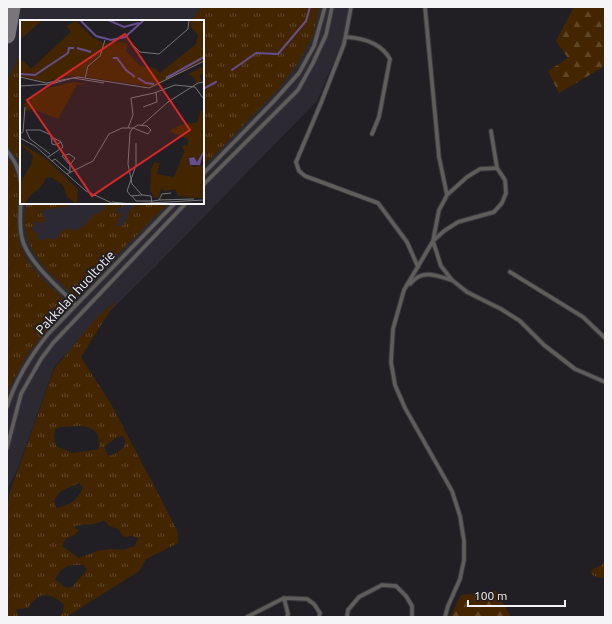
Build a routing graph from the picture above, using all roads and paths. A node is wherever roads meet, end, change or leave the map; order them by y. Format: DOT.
graph roads {
  1 [pos="325,7"];
  2 [pos="332,7"];
  3 [pos="351,7"];
  4 [pos="425,7"];
  5 [pos="346,37"];
  6 [pos="491,131"];
  7 [pos="372,134"];
  8 [pos="7,151"];
  9 [pos="497,168"];
  10 [pos="204,173"];
  11 [pos="20,174"];
  12 [pos="204,184"];
  13 [pos="447,195"];
  14 [pos="21,204"];
  15 [pos="174,204"];
  16 [pos="185,204"];
  17 [pos="433,241"];
  18 [pos="418,267"];
  19 [pos="510,272"];
  20 [pos="452,280"];
  21 [pos="404,290"];
  22 [pos="76,305"];
  23 [pos="605,338"];
  24 [pos="605,382"];
  25 [pos="7,407"];
  26 [pos="7,448"];
  27 [pos="284,598"];
  28 [pos="247,617"];
  29 [pos="287,617"];
  30 [pos="319,617"];
  31 [pos="347,617"];
  32 [pos="412,617"];
  33 [pos="445,617"];
  1 -- 10 [label="lane"];
  2 -- 12 [label="lane"];
  3 -- 5 [label="lane"];
  4 -- 13 [label="lane"];
  5 -- 7 [label="lane"];
  5 -- 18 [label="lane"];
  6 -- 9 [label="lane"];
  8 -- 11 [label="lane"];
  9 -- 13 [label="lane"];
  9 -- 17 [label="lane"];
  13 -- 17 [label="lane"];
  14 -- 22 [label="lane"];
  15 -- 22 [label="lane, Pakkalan huoltotie"];
  16 -- 26 [label="lane"];
  17 -- 18 [label="lane"];
  17 -- 20 [label="lane"];
  18 -- 21 [label="lane"];
  19 -- 23 [label="lane"];
  20 -- 21 [label="lane"];
  20 -- 24 [label="lane"];
  21 -- 33 [label="lane"];
  22 -- 25 [label="lane, Pakkalan huoltotie"];
  27 -- 28 [label="lane"];
  27 -- 29 [label="lane"];
  27 -- 30 [label="lane"];
  31 -- 32 [label="lane"];
}
